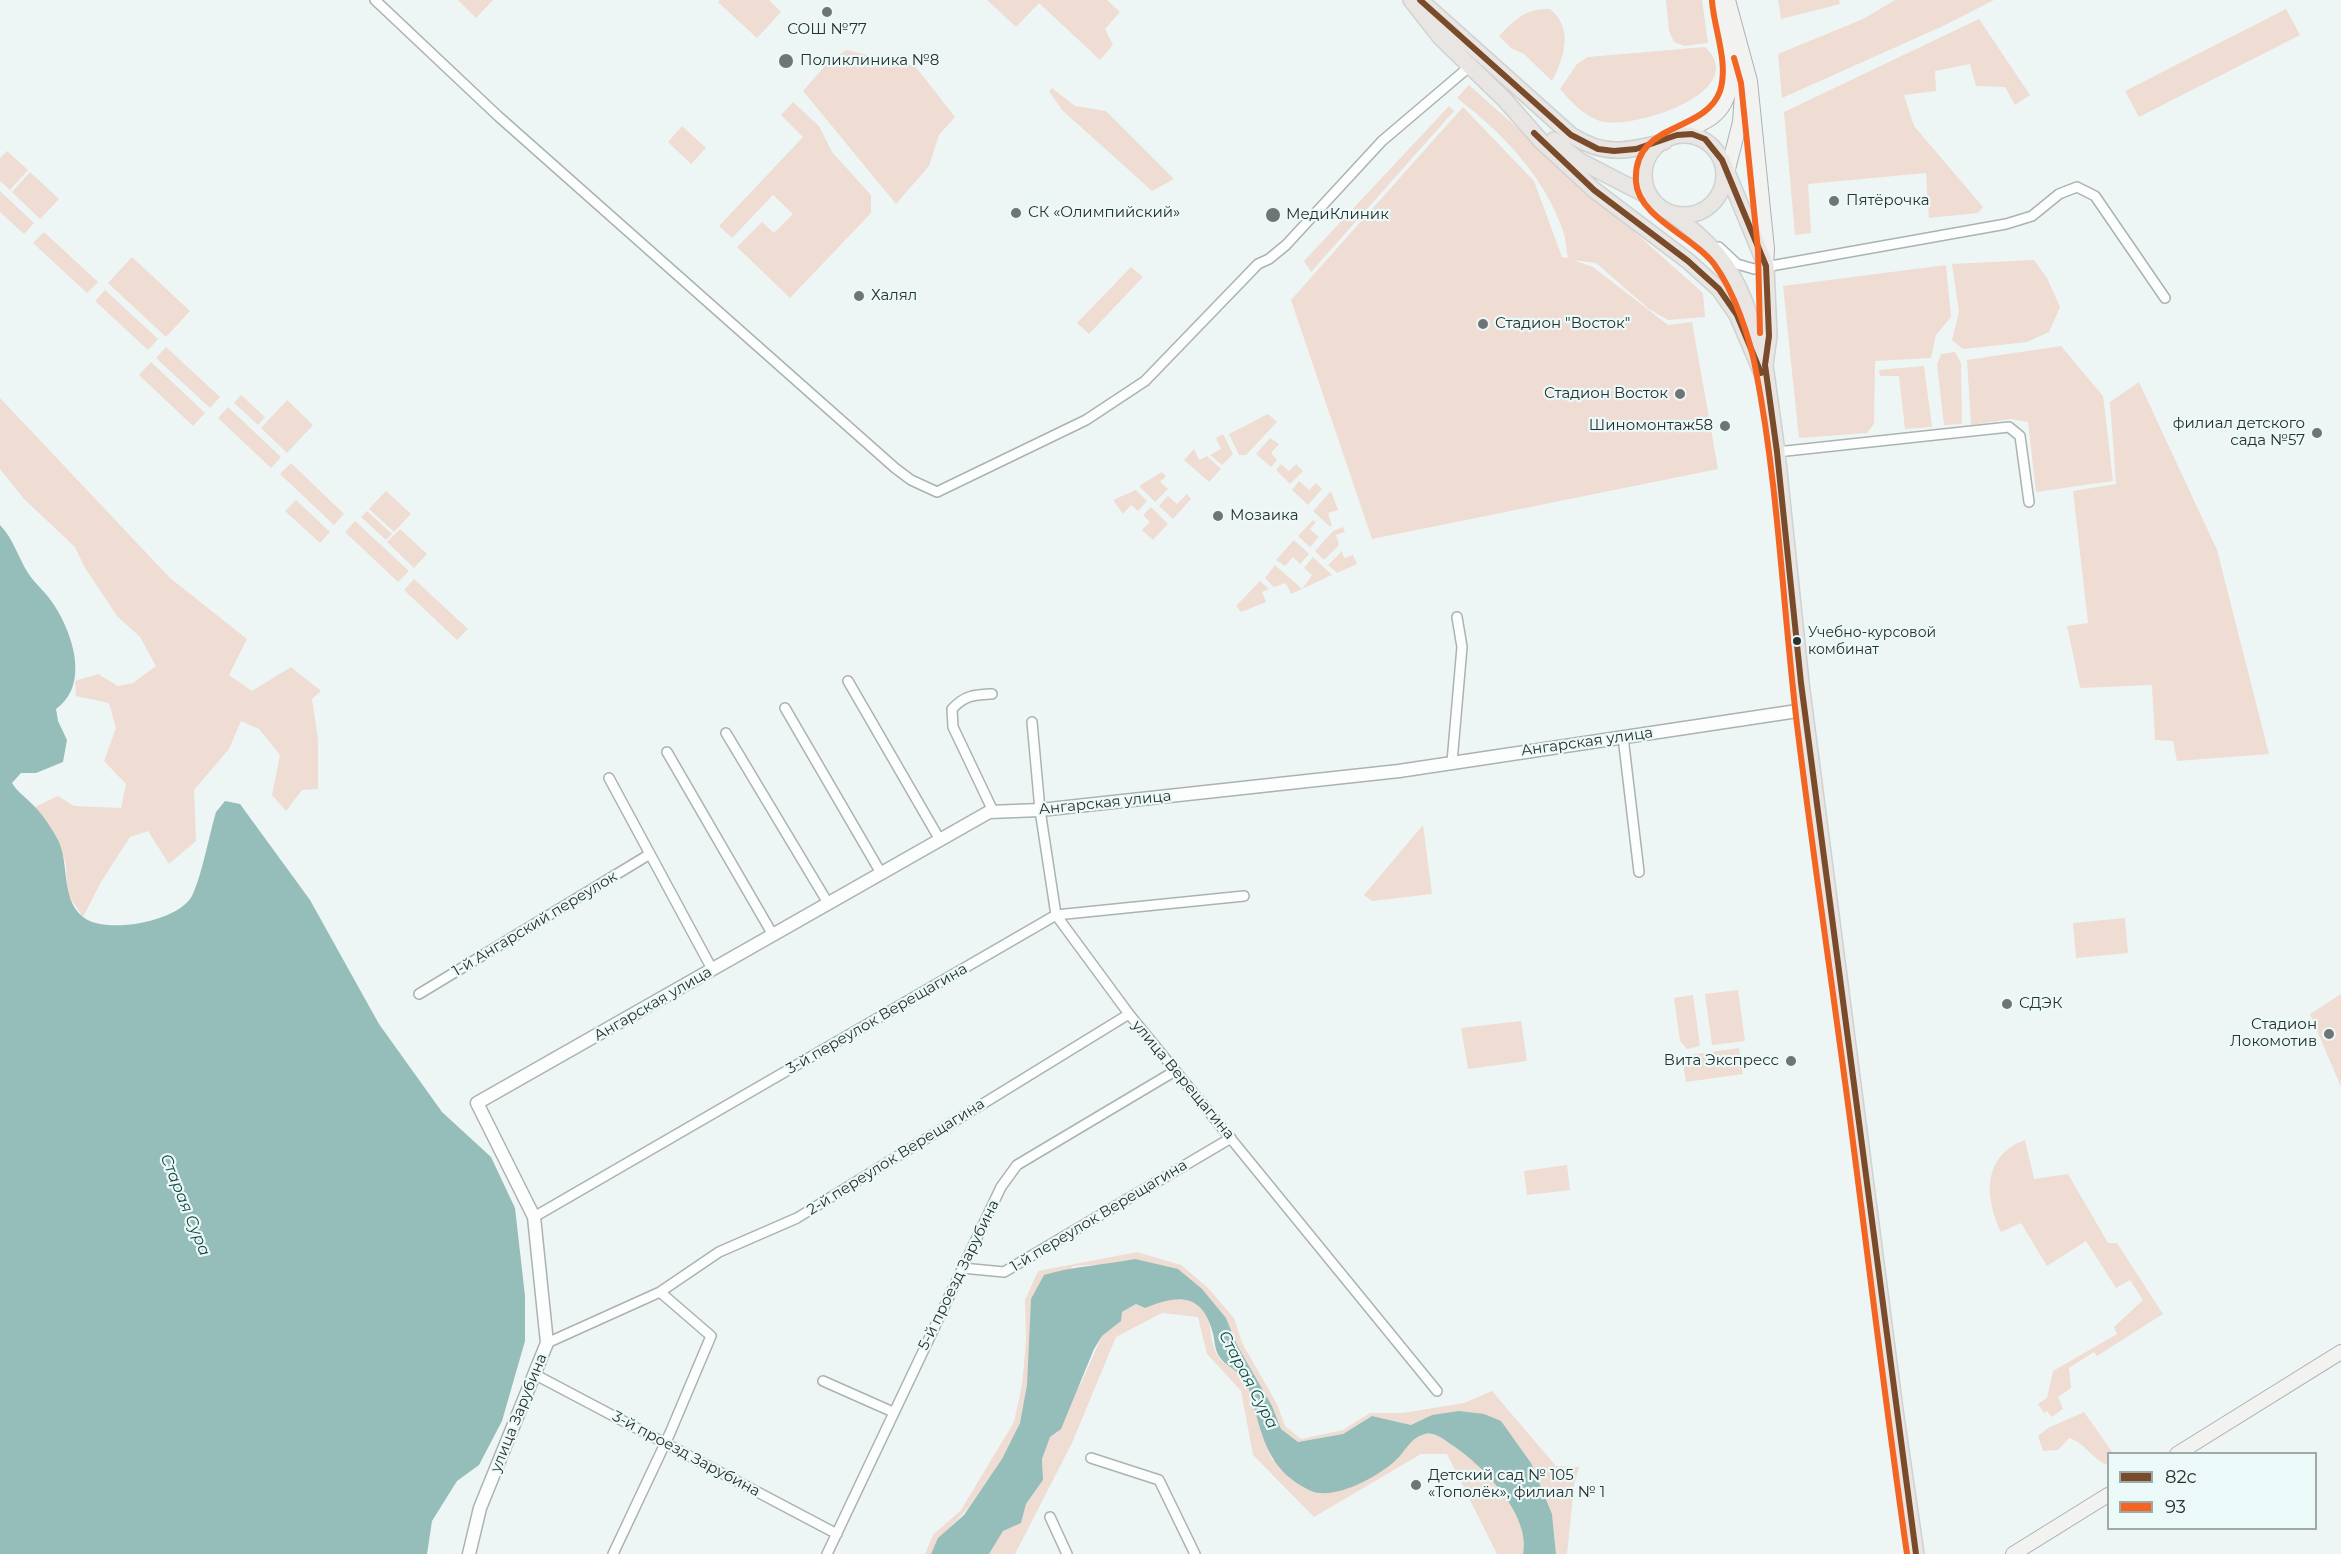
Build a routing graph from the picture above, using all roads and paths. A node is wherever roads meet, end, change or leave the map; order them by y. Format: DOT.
graph roads {
  1 [pos="375,0"];
  2 [pos="1411,0"];
  3 [pos="1420,0"];
  4 [pos="1721,0"];
  5 [pos="1728,0"];
  6 [pos="1479,51"];
  7 [pos="1744,60"];
  8 [pos="1469,67"];
  9 [pos="1506,99"];
  10 [pos="1670,138"];
  11 [pos="1724,171"];
  12 [pos="1650,197"];
  13 [pos="1671,213"];
  14 [pos="1705,239"];
  15 [pos="1766,266"];
  16 [pos="2165,298"];
  17 [pos="1765,365"];
  18 [pos="1767,384"];
  19 [pos="1777,452"];
  20 [pos="2029,502"];
  21 [pos="1457,617"];
  22 [pos="848,681"];
  23 [pos="992,694"];
  24 [pos="785,708"];
  25 [pos="1804,710"];
  26 [pos="1032,722"];
  27 [pos="726,733"];
  28 [pos="1623,737"];
  29 [pos="666,752"];
  30 [pos="1452,762"];
  31 [pos="609,778"];
  32 [pos="1040,810"];
  33 [pos="993,812"];
  34 [pos="940,840"];
  35 [pos="650,854"];
  36 [pos="1639,872"];
  37 [pos="881,873"];
  38 [pos="1244,896"];
  39 [pos="828,903"];
  40 [pos="1056,915"];
  41 [pos="773,935"];
  42 [pos="712,969"];
  43 [pos="419,994"];
  44 [pos="1129,1014"];
  45 [pos="1175,1071"];
  46 [pos="477,1103"];
  47 [pos="1231,1138"];
  48 [pos="534,1217"];
  49 [pos="962,1268"];
  50 [pos="660,1293"];
  51 [pos="547,1343"];
  52 [pos="2341,1352"];
  53 [pos="534,1374"];
  54 [pos="823,1381"];
  55 [pos="1437,1391"];
  56 [pos="892,1412"];
  57 [pos="665,1443"];
  58 [pos="2179,1452"];
  59 [pos="1091,1458"];
  60 [pos="2107,1497"];
  61 [pos="1050,1517"];
  62 [pos="837,1534"];
  63 [pos="469,1554"];
  64 [pos="613,1554"];
  65 [pos="827,1554"];
  66 [pos="1067,1554"];
  67 [pos="1195,1554"];
  68 [pos="1916,1554"];
  69 [pos="2013,1554"];
  1 -- 8 [label="street"];
  2 -- 8 [label="main road"];
  3 -- 6 [label="main road"];
  4 -- 10 [label="main road"];
  5 -- 7 [label="main road"];
  6 -- 8 [label="main road"];
  6 -- 10 [label="main road"];
  7 -- 11 [label="main road"];
  7 -- 15 [label="main road"];
  8 -- 9 [label="main road"];
  9 -- 12 [label="main road"];
  9 -- 18 [label="main road"];
  10 -- 11 [label="main road"];
  10 -- 12 [label="main road"];
  11 -- 13 [label="main road"];
  11 -- 15 [label="main road"];
  12 -- 13 [label="main road"];
  13 -- 14 [label="main road"];
  14 -- 15 [label="street"];
  14 -- 17 [label="main road"];
  15 -- 16 [label="street"];
  15 -- 17 [label="main road"];
  17 -- 18 [label="main road"];
  18 -- 19 [label="main road"];
  19 -- 20 [label="street"];
  19 -- 25 [label="main road"];
  21 -- 30 [label="street"];
  22 -- 34 [label="street"];
  23 -- 33 [label="street"];
  24 -- 37 [label="street"];
  25 -- 28 [label="street, Ангарская улица"];
  25 -- 68 [label="main road"];
  26 -- 32 [label="street, улица Верещагина"];
  27 -- 39 [label="street"];
  28 -- 30 [label="street, Ангарская улица"];
  28 -- 36 [label="street"];
  29 -- 41 [label="street"];
  30 -- 32 [label="street, Ангарская улица"];
  31 -- 35 [label="street"];
  32 -- 33 [label="street, Ангарская улица"];
  32 -- 40 [label="street, улица Верещагина"];
  33 -- 34 [label="street, Ангарская улица"];
  34 -- 37 [label="street, Ангарская улица"];
  35 -- 42 [label="street"];
  35 -- 43 [label="street, 1-й Ангарский переулок"];
  37 -- 39 [label="street, Ангарская улица"];
  38 -- 40 [label="street, 3-й переулок Верещагина"];
  39 -- 41 [label="street, Ангарская улица"];
  40 -- 44 [label="street, улица Верещагина"];
  40 -- 48 [label="street, 3-й переулок Верещагина"];
  41 -- 42 [label="street, Ангарская улица"];
  42 -- 46 [label="street, Ангарская улица"];
  44 -- 45 [label="street, улица Верещагина"];
  44 -- 50 [label="street, 2-й переулок Верещагина"];
  45 -- 47 [label="street, улица Верещагина"];
  45 -- 49 [label="street, 5-й проезд Зарубина"];
  46 -- 48 [label="street, улица Зарубина"];
  47 -- 49 [label="street, 1-й переулок Верещагина"];
  47 -- 55 [label="street, улица Верещагина"];
  48 -- 51 [label="street, улица Зарубина"];
  49 -- 56 [label="street, 5-й проезд Зарубина"];
  50 -- 51 [label="street, 2-й переулок Верещагина"];
  50 -- 57 [label="street"];
  51 -- 53 [label="street, улица Зарубина"];
  52 -- 58 [label="main road"];
  53 -- 57 [label="street, 3-й проезд Зарубина"];
  53 -- 63 [label="street, улица Зарубина"];
  54 -- 56 [label="street"];
  56 -- 62 [label="street, 5-й проезд Зарубина"];
  57 -- 62 [label="street, 3-й проезд Зарубина"];
  57 -- 64 [label="street"];
  59 -- 67 [label="street"];
  60 -- 69 [label="main road"];
  61 -- 66 [label="street"];
  62 -- 65 [label="street, 5-й проезд Зарубина"];
}
